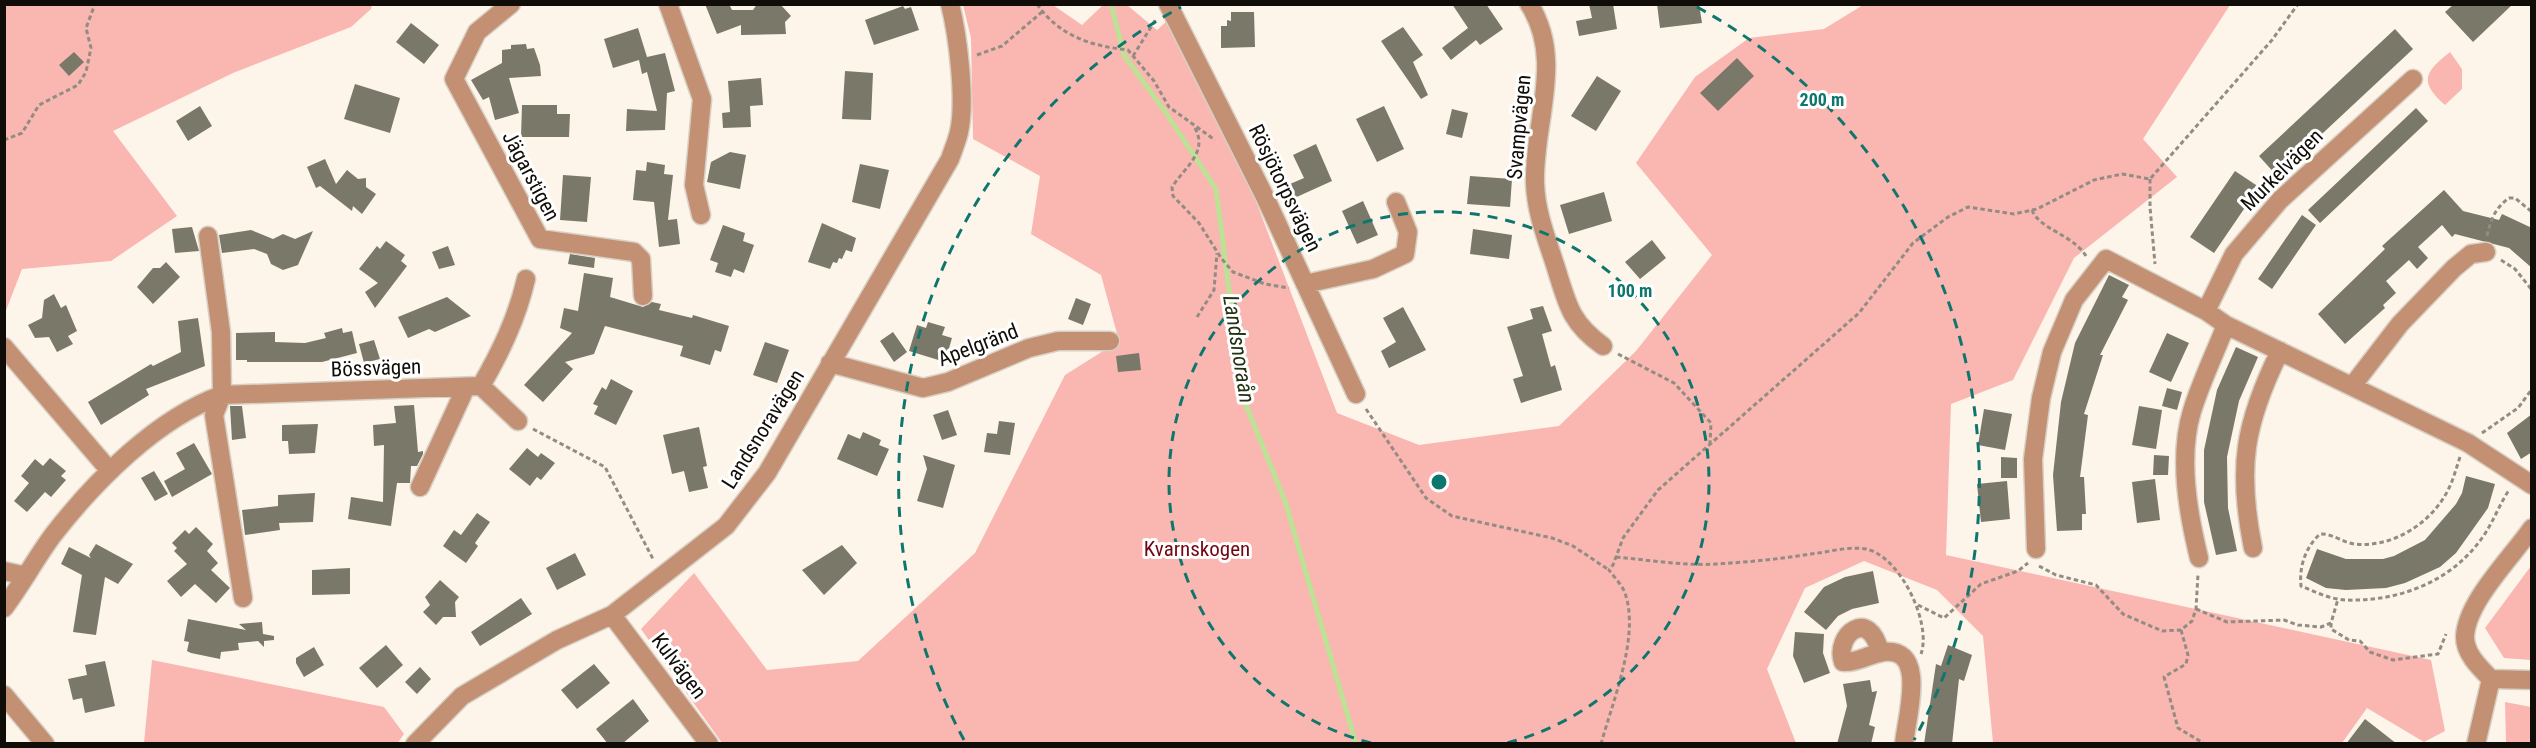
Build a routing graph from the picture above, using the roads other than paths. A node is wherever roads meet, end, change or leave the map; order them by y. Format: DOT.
graph roads {
  1 [pos="511,4"];
  2 [pos="668,4"];
  3 [pos="950,4"];
  4 [pos="1529,4"];
  5 [pos="1169,6"];
  6 [pos="2413,79"];
  7 [pos="1396,202"];
  8 [pos="701,215"];
  9 [pos="208,236"];
  10 [pos="2486,252"];
  11 [pos="526,279"];
  12 [pos="1305,284"];
  13 [pos="643,296"];
  14 [pos="2206,311"];
  15 [pos="2226,325"];
  16 [pos="1110,341"];
  17 [pos="1603,346"];
  18 [pos="4,347"];
  19 [pos="2280,351"];
  20 [pos="830,363"];
  21 [pos="2353,386"];
  22 [pos="473,387"];
  23 [pos="1356,394"];
  24 [pos="222,395"];
  25 [pos="518,421"];
  26 [pos="110,471"];
  27 [pos="2526,481"];
  28 [pos="420,487"];
  29 [pos="2532,528"];
  30 [pos="2253,548"];
  31 [pos="2036,549"];
  32 [pos="2199,558"];
  33 [pos="4,571"];
  34 [pos="26,576"];
  35 [pos="243,598"];
  36 [pos="4,608"];
  37 [pos="612,615"];
  38 [pos="1880,653"];
  39 [pos="2491,679"];
  40 [pos="2532,680"];
  41 [pos="4,695"];
  42 [pos="45,744"];
  43 [pos="415,744"];
  44 [pos="709,744"];
  45 [pos="1904,744"];
  46 [pos="2476,744"];
  1 -- 13 [label="street, Jägarstigen"];
  2 -- 8 [label="street"];
  3 -- 20 [label="street, Landsnoravägen"];
  4 -- 17 [label="street, Svampvägen"];
  5 -- 12 [label="street, Rösjötorpsvägen"];
  6 -- 14 [label="street, Murkelvägen"];
  7 -- 12 [label="street"];
  9 -- 24 [label="street"];
  10 -- 21 [label="street"];
  11 -- 22 [label="street"];
  12 -- 23 [label="street, Rösjötorpsvägen"];
  14 -- 15 [label="street"];
  14 -- 31 [label="street"];
  15 -- 19 [label="street"];
  15 -- 32 [label="street"];
  16 -- 20 [label="street, Apelgränd"];
  18 -- 26 [label="street"];
  19 -- 21 [label="street"];
  19 -- 30 [label="street"];
  20 -- 37 [label="street, Landsnoravägen"];
  21 -- 27 [label="street"];
  22 -- 24 [label="street, Bössvägen"];
  22 -- 25 [label="street"];
  22 -- 28 [label="street"];
  24 -- 26 [label="street, Bössvägen"];
  24 -- 35 [label="street"];
  26 -- 34 [label="street, Bössvägen"];
  29 -- 39 [label="street"];
  33 -- 34 [label="street"];
  34 -- 36 [label="street, Bössvägen"];
  37 -- 43 [label="street, Landsnoravägen"];
  37 -- 44 [label="street, Kulvägen"];
  38 -- 45 [label="street"];
  39 -- 40 [label="street"];
  39 -- 46 [label="street"];
  41 -- 42 [label="street"];
}
